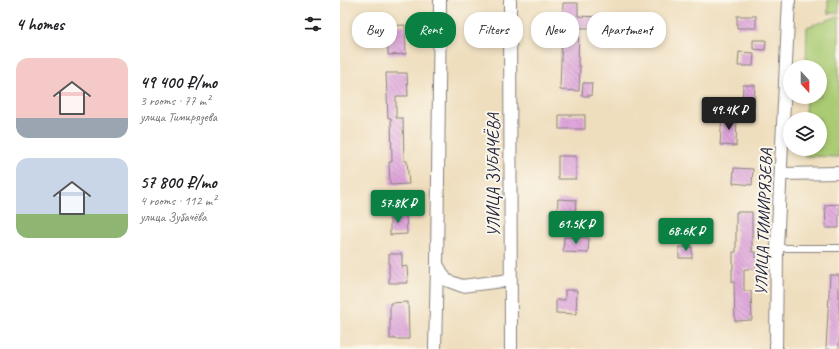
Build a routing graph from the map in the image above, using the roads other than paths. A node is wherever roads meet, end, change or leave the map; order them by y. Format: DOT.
graph roads {
  1 [pos="440,0"];
  2 [pos="510,0"];
  3 [pos="789,0"];
  4 [pos="839,173"];
  5 [pos="781,174"];
  6 [pos="777,248"];
  7 [pos="839,248"];
  8 [pos="437,265"];
  9 [pos="510,280"];
  10 [pos="435,349"];
  11 [pos="511,349"];
  12 [pos="776,349"];
  1 -- 8 [label="street"];
  2 -- 9 [label="street, УЛИЦА ЗУБАЧЁВА"];
  3 -- 5 [label="street, УЛИЦА ТИМИРЯЗЕВА"];
  4 -- 5 [label="street"];
  5 -- 6 [label="street, УЛИЦА ТИМИРЯЗЕВА"];
  6 -- 7 [label="lane"];
  6 -- 12 [label="street, УЛИЦА ТИМИРЯЗЕВА"];
  8 -- 9 [label="street"];
  8 -- 10 [label="street"];
  9 -- 11 [label="street, УЛИЦА ЗУБАЧЁВА"];
}
